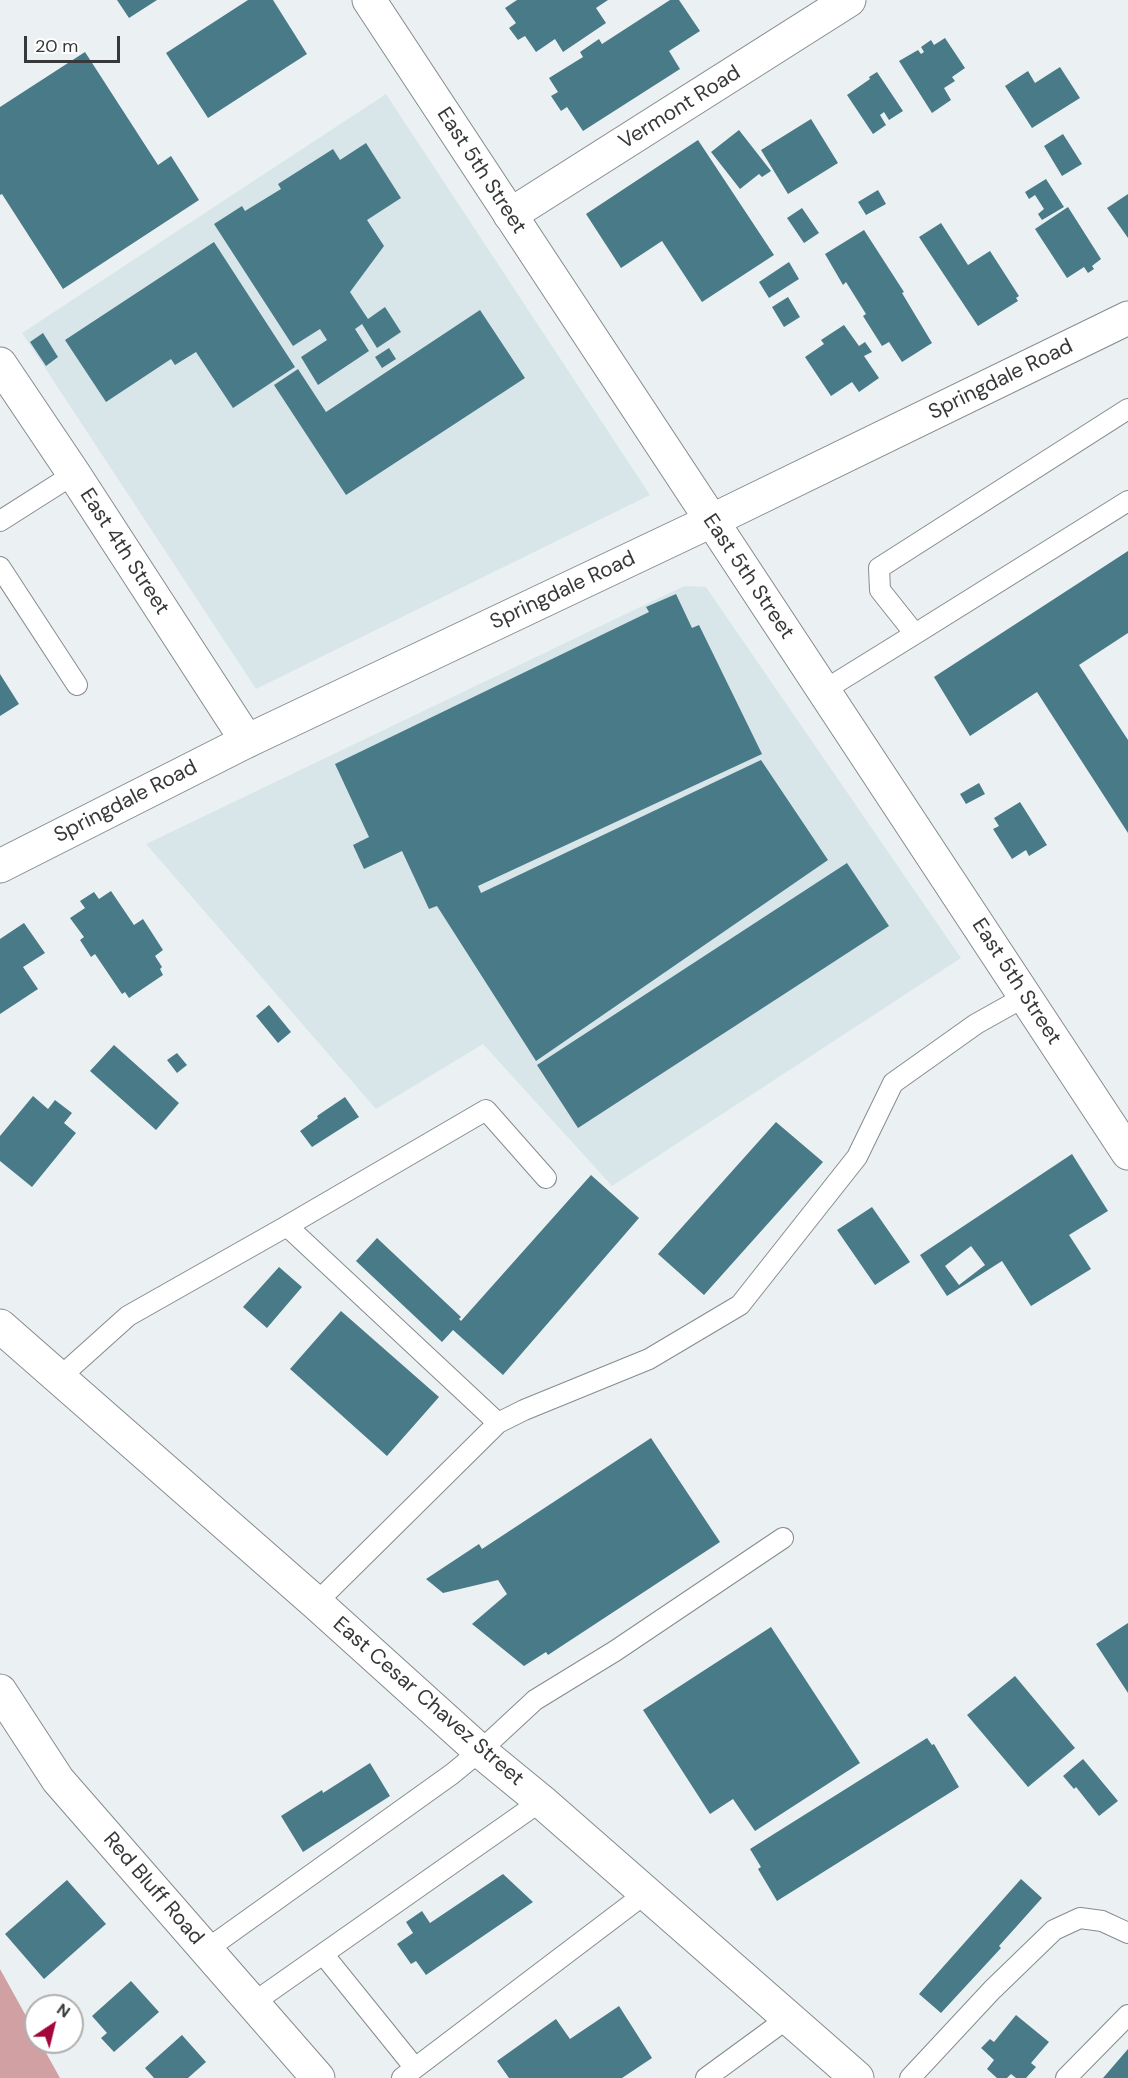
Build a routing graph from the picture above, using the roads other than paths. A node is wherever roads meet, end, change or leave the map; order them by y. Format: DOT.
graph roads {
  1 [pos="369,0"];
  2 [pos="849,0"];
  3 [pos="510,215"];
  4 [pos="1128,318"];
  5 [pos="0,364"];
  6 [pos="1128,409"];
  7 [pos="74,474"];
  8 [pos="1128,501"];
  9 [pos="0,521"];
  10 [pos="711,521"];
  11 [pos="0,567"];
  12 [pos="915,634"];
  13 [pos="77,685"];
  14 [pos="824,691"];
  15 [pos="247,741"];
  16 [pos="0,866"];
  17 [pos="1026,996"];
  18 [pos="1128,1153"];
  19 [pos="546,1178"];
  20 [pos="287,1226"];
  21 [pos="0,1326"];
  22 [pos="58,1378"];
  23 [pos="498,1423"];
  24 [pos="783,1538"];
  25 [pos="315,1603"];
  26 [pos="0,1691"];
  27 [pos="480,1751"];
  28 [pos="541,1801"];
  29 [pos="646,1893"];
  30 [pos="1128,1933"];
  31 [pos="206,1950"];
  32 [pos="322,1954"];
  33 [pos="253,2003"];
  34 [pos="1128,2015"];
  35 [pos="788,2018"];
  36 [pos="731,2071"];
  37 [pos="409,2073"];
  38 [pos="318,2078"];
  39 [pos="706,2078"];
  40 [pos="856,2078"];
  41 [pos="910,2078"];
  42 [pos="1066,2078"];
  1 -- 3 [label="street, East 5th Street"];
  2 -- 3 [label="street, Vermont Road"];
  3 -- 10 [label="street, East 5th Street"];
  4 -- 10 [label="street, Springdale Road"];
  5 -- 7 [label="street, East 4th Street"];
  6 -- 12 [label="lane"];
  7 -- 9 [label="lane"];
  7 -- 15 [label="street, East 4th Street"];
  8 -- 12 [label="lane"];
  10 -- 14 [label="street, East 5th Street"];
  10 -- 15 [label="street, Springdale Road"];
  11 -- 13 [label="lane"];
  12 -- 14 [label="lane"];
  14 -- 17 [label="street, East 5th Street"];
  15 -- 16 [label="street, Springdale Road"];
  17 -- 18 [label="street, East 5th Street"];
  17 -- 23 [label="lane"];
  19 -- 20 [label="lane"];
  20 -- 22 [label="lane"];
  20 -- 23 [label="lane"];
  21 -- 22 [label="street, East Cesar Chavez Street"];
  22 -- 25 [label="street, East Cesar Chavez Street"];
  23 -- 25 [label="lane"];
  24 -- 27 [label="lane"];
  25 -- 27 [label="street, East Cesar Chavez Street"];
  26 -- 31 [label="street, Red Bluff Road"];
  27 -- 28 [label="street, East Cesar Chavez Street"];
  27 -- 31 [label="lane"];
  28 -- 29 [label="street, East Cesar Chavez Street"];
  28 -- 32 [label="lane"];
  29 -- 35 [label="street, East Cesar Chavez Street"];
  29 -- 37 [label="lane"];
  30 -- 41 [label="lane"];
  31 -- 33 [label="street, Red Bluff Road"];
  32 -- 33 [label="lane"];
  32 -- 37 [label="lane"];
  33 -- 38 [label="street, Red Bluff Road"];
  34 -- 42 [label="lane"];
  35 -- 36 [label="lane"];
  35 -- 40 [label="street, East Cesar Chavez Street"];
  36 -- 39 [label="lane"];
}
